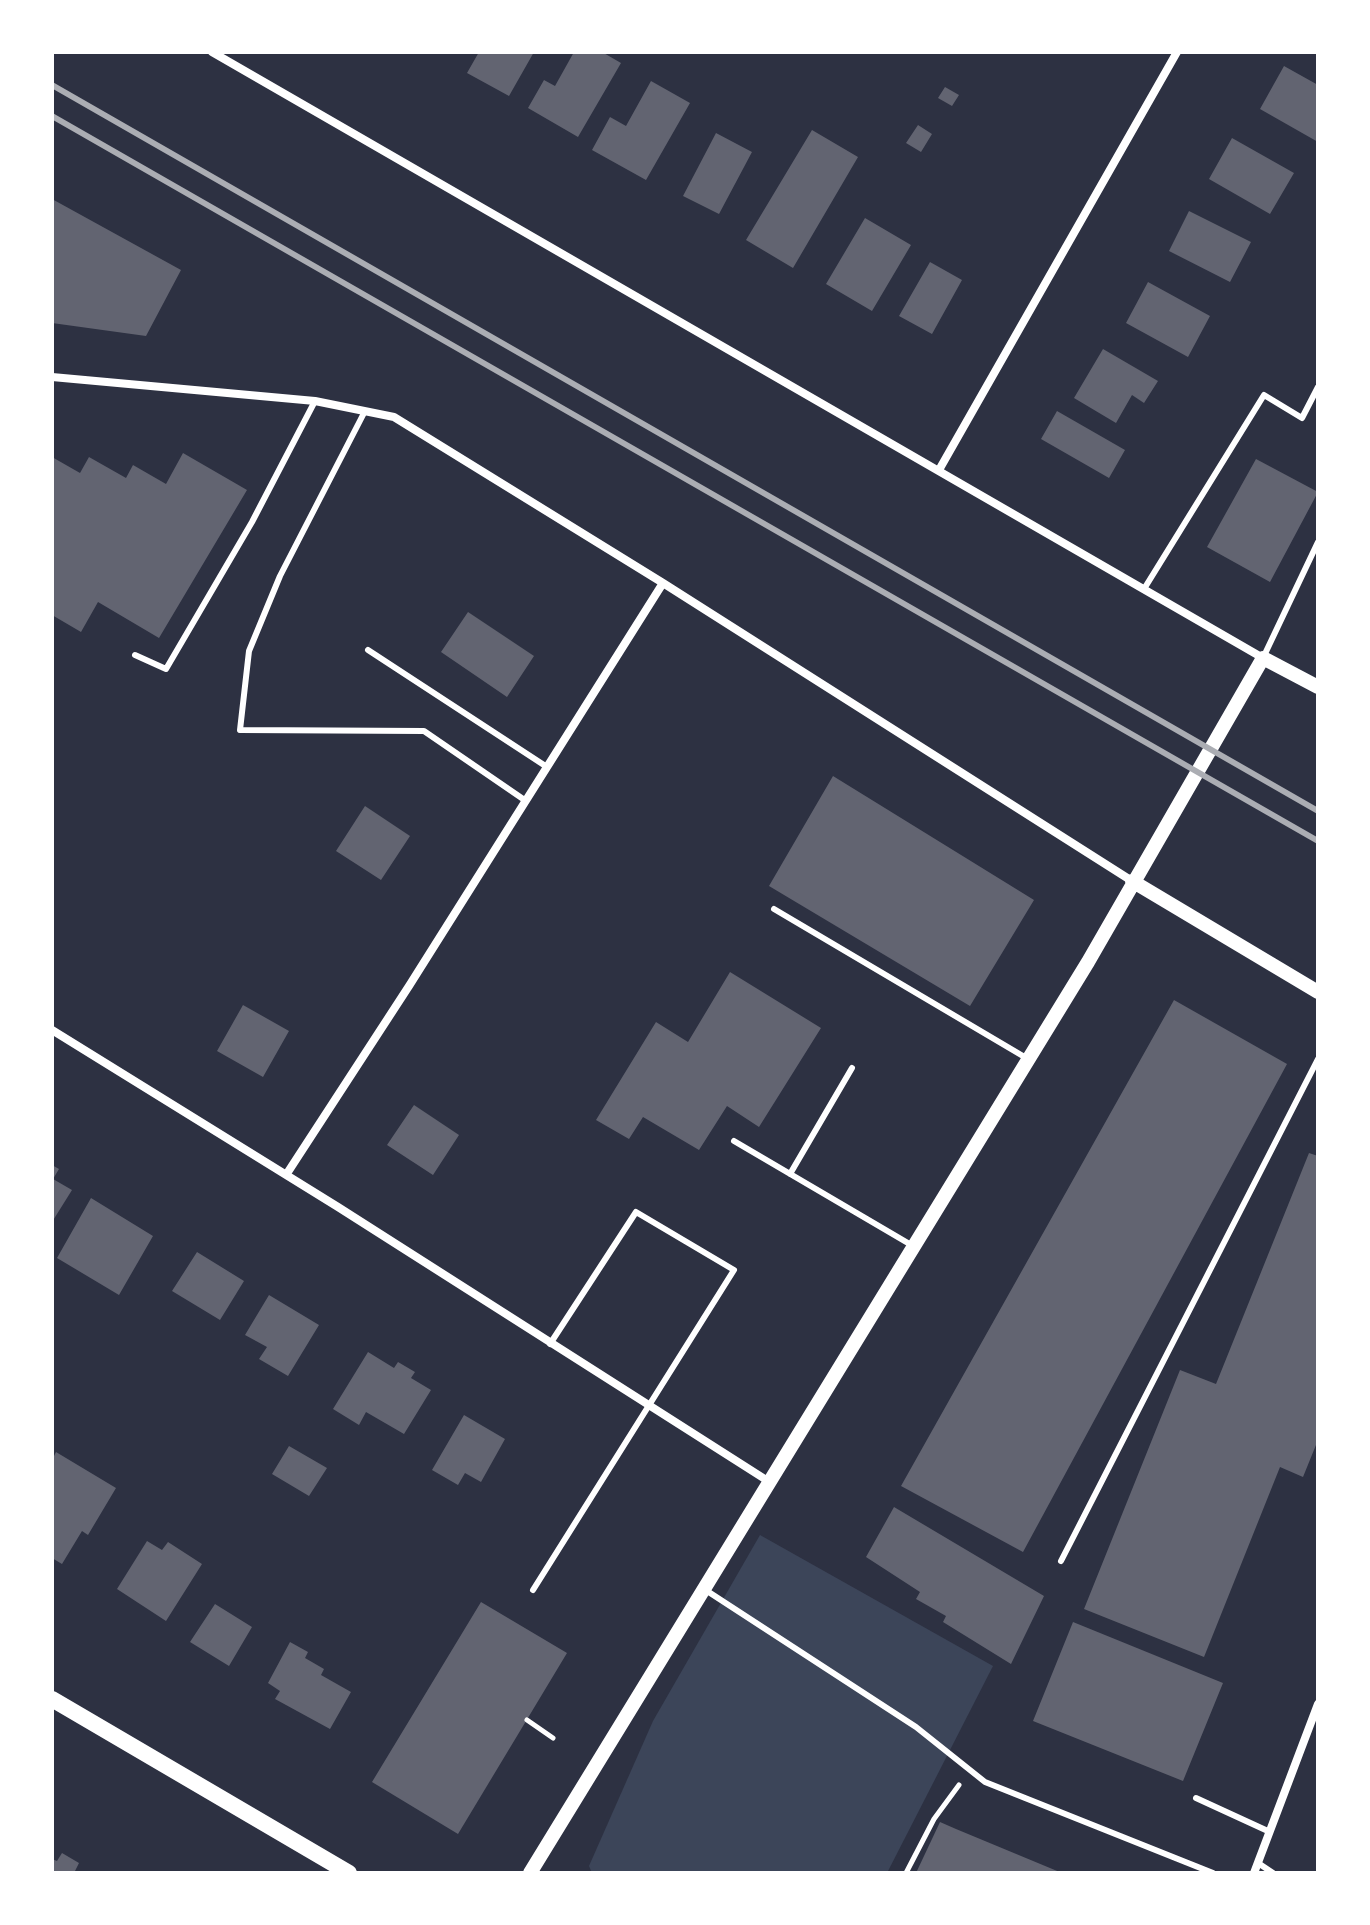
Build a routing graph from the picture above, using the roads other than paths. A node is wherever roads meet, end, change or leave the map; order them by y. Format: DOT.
graph roads {
  1 [pos="212,52"];
  2 [pos="1177,52"];
  3 [pos="52,377"];
  4 [pos="1318,387"];
  5 [pos="315,401"];
  6 [pos="365,411"];
  7 [pos="939,470"];
  8 [pos="1318,542"];
  9 [pos="663,583"];
  10 [pos="1144,589"];
  11 [pos="368,650"];
  12 [pos="135,655"];
  13 [pos="1263,658"];
  14 [pos="1318,687"];
  15 [pos="547,767"];
  16 [pos="526,801"];
  17 [pos="1132,881"];
  18 [pos="774,909"];
  19 [pos="1318,992"];
  20 [pos="52,1030"];
  21 [pos="1028,1059"];
  22 [pos="1318,1059"];
  23 [pos="852,1068"];
  24 [pos="734,1141"];
  25 [pos="790,1174"];
  26 [pos="286,1175"];
  27 [pos="913,1246"];
  28 [pos="550,1344"];
  29 [pos="650,1408"];
  30 [pos="768,1481"];
  31 [pos="1061,1561"];
  32 [pos="704,1589"];
  33 [pos="533,1590"];
  34 [pos="52,1699"];
  35 [pos="1318,1704"];
  36 [pos="1196,1798"];
  37 [pos="1270,1832"];
  38 [pos="1258,1863"];
  39 [pos="349,1873"];
  40 [pos="530,1873"];
  41 [pos="1213,1873"];
  42 [pos="1254,1873"];
  43 [pos="1273,1873"];
  1 -- 7 [label="street"];
  2 -- 7 [label="street"];
  3 -- 5 [label="street"];
  4 -- 10 [label="lane"];
  5 -- 6 [label="street"];
  5 -- 12 [label="lane"];
  6 -- 9 [label="street"];
  6 -- 16 [label="lane"];
  7 -- 10 [label="street"];
  8 -- 13 [label="lane"];
  9 -- 15 [label="street"];
  9 -- 17 [label="street"];
  10 -- 13 [label="street"];
  11 -- 15 [label="lane"];
  13 -- 14 [label="street"];
  13 -- 17 [label="street"];
  15 -- 16 [label="street"];
  16 -- 26 [label="street"];
  17 -- 19 [label="street"];
  17 -- 21 [label="street"];
  18 -- 21 [label="lane"];
  20 -- 26 [label="street"];
  21 -- 27 [label="street"];
  22 -- 31 [label="lane"];
  23 -- 25 [label="lane"];
  24 -- 25 [label="lane"];
  25 -- 27 [label="lane"];
  26 -- 28 [label="street"];
  27 -- 30 [label="street"];
  28 -- 29 [label="street"];
  28 -- 29 [label="lane"];
  29 -- 30 [label="street"];
  29 -- 33 [label="lane"];
  30 -- 32 [label="street"];
  32 -- 40 [label="street"];
  32 -- 41 [label="lane"];
  34 -- 39 [label="main road"];
  35 -- 37 [label="street"];
  36 -- 37 [label="lane"];
  37 -- 38 [label="street"];
  38 -- 42 [label="street"];
  38 -- 43 [label="lane"];
}
